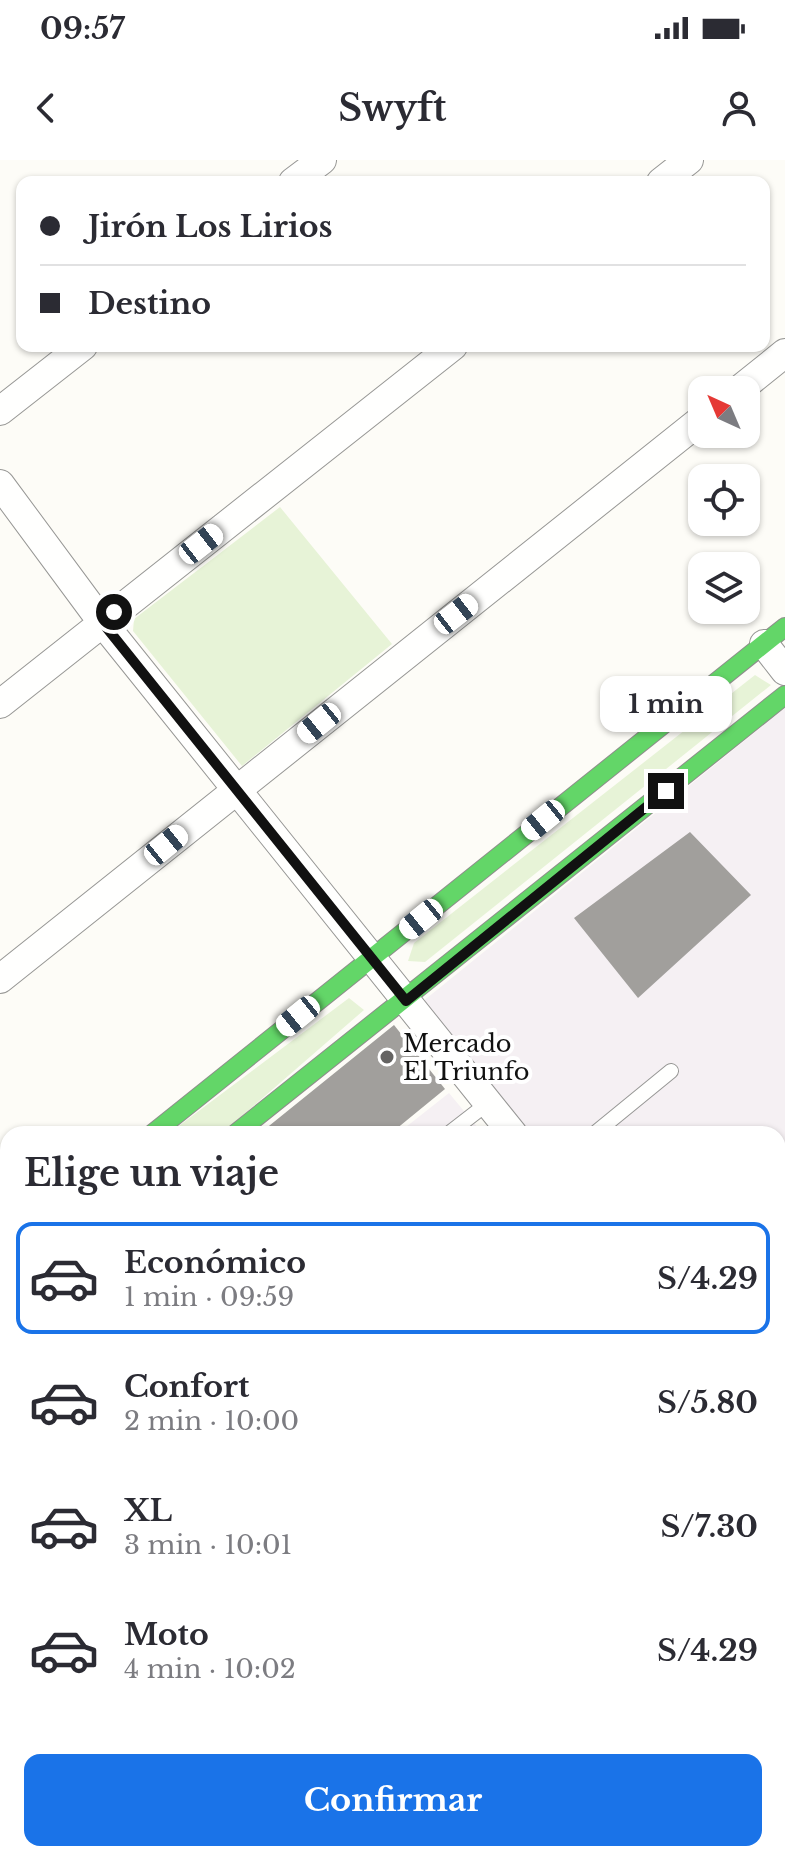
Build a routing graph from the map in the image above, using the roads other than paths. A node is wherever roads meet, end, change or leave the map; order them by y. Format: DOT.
graph roads {
  1 [pos="322,160"];
  2 [pos="689,160"];
  3 [pos="301,176"];
  4 [pos="669,176"];
  5 [pos="75,352"];
  6 [pos="445,352"];
  7 [pos="785,353"];
  8 [pos="756,376"];
  9 [pos="0,411"];
  10 [pos="688,430"];
  11 [pos="0,484"];
  12 [pos="102,622"];
  13 [pos="774,635"];
  14 [pos="785,671"];
  15 [pos="785,695"];
  16 [pos="0,704"];
  17 [pos="237,788"];
  18 [pos="372,958"];
  19 [pos="0,979"];
  20 [pos="406,1001"];
  21 [pos="671,1071"];
  22 [pos="488,1103"];
  23 [pos="162,1126"];
  24 [pos="245,1126"];
  25 [pos="458,1126"];
  26 [pos="507,1126"];
  27 [pos="604,1126"];
  1 -- 3 [label="street"];
  2 -- 4 [label="street"];
  5 -- 9 [label="street"];
  6 -- 12 [label="street"];
  7 -- 8 [label="street"];
  10 -- 17 [label="street"];
  11 -- 12 [label="street"];
  12 -- 16 [label="street"];
  12 -- 17 [label="street"];
  13 -- 14 [label="street"];
  13 -- 18 [label="street"];
  15 -- 20 [label="street"];
  17 -- 18 [label="street"];
  17 -- 19 [label="street"];
  18 -- 20 [label="street"];
  18 -- 23 [label="street"];
  20 -- 22 [label="street"];
  20 -- 24 [label="street"];
  21 -- 27 [label="lane"];
  22 -- 25 [label="lane"];
  22 -- 26 [label="street"];
}
